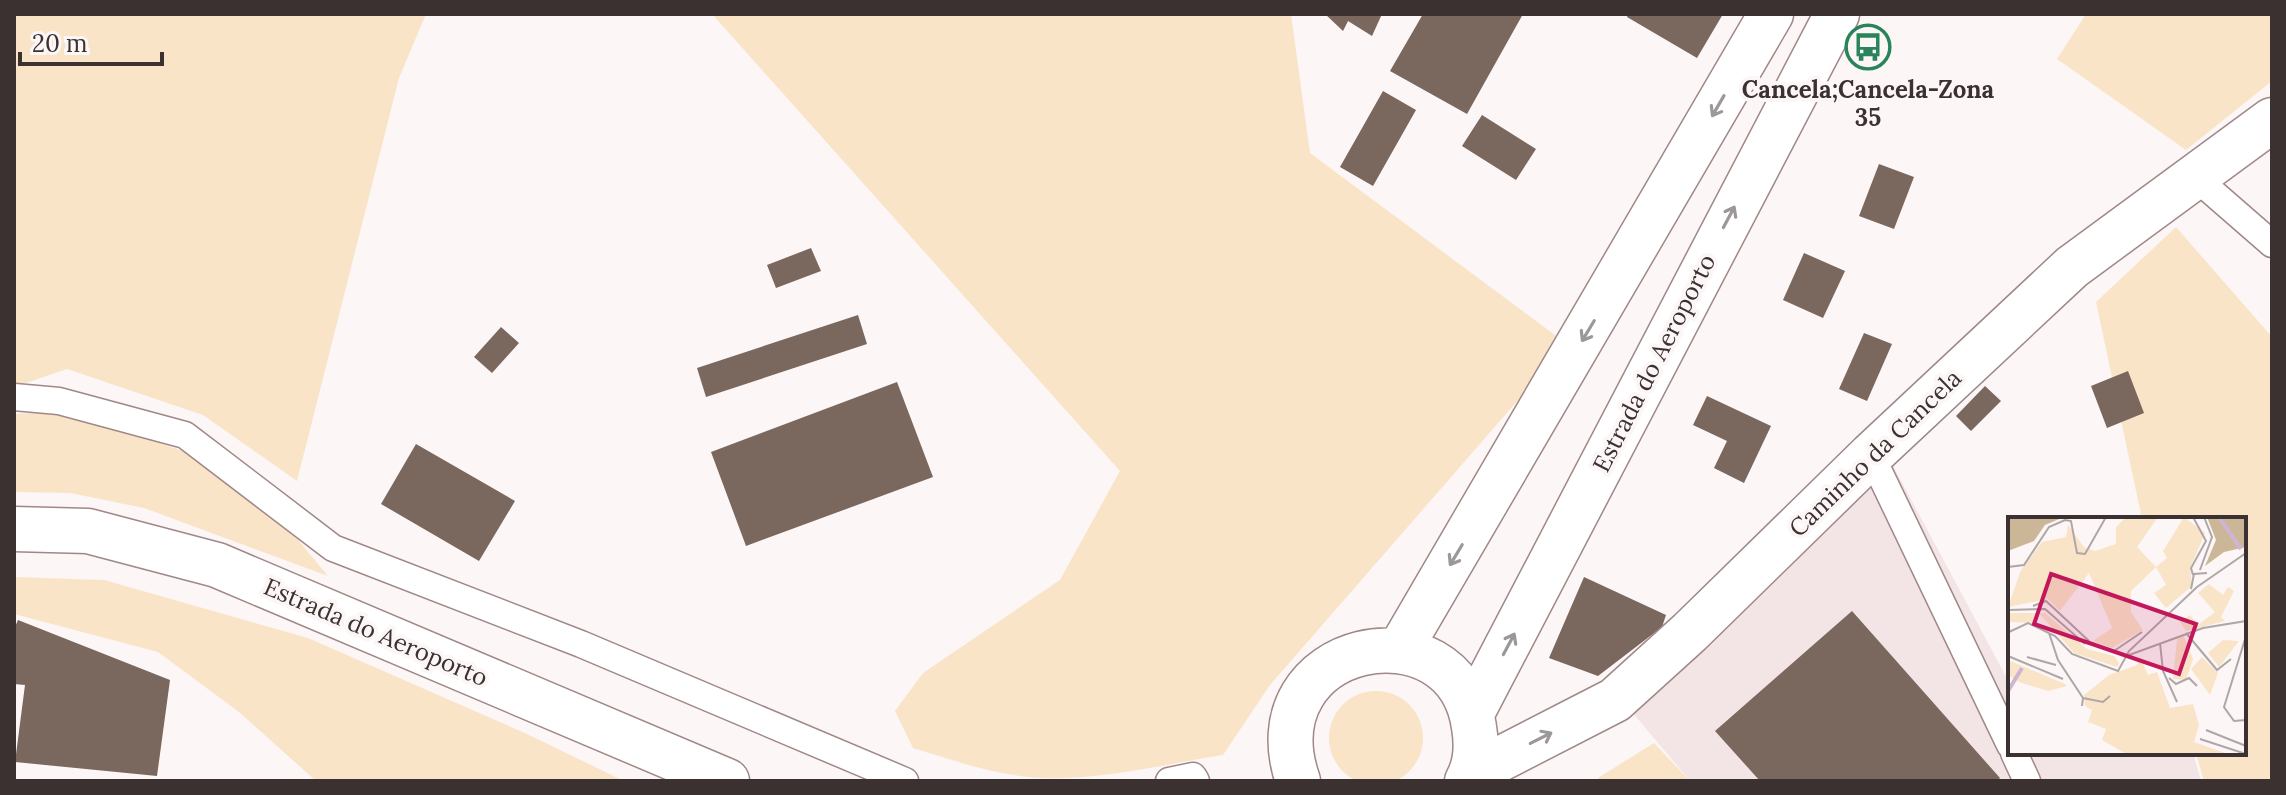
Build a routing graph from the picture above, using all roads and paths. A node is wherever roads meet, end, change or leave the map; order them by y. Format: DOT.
graph roads {
  1 [pos="1771,14"];
  2 [pos="1837,14"];
  3 [pos="2272,120"];
  4 [pos="2195,177"];
  5 [pos="2272,244"];
  6 [pos="14,397"];
  7 [pos="1871,455"];
  8 [pos="14,529"];
  9 [pos="1399,651"];
  10 [pos="1472,713"];
  11 [pos="2008,741"];
  12 [pos="2015,755"];
  13 [pos="1282,773"];
  14 [pos="1469,777"];
  15 [pos="727,781"];
  16 [pos="905,781"];
  17 [pos="1169,781"];
  18 [pos="1196,781"];
  19 [pos="2027,781"];
  1 -- 9 [label="main road, one-way"];
  10 -- 2 [label="main road, Estrada do Aeroporto, one-way"];
  3 -- 4 [label="main road, Caminho da Cancela"];
  4 -- 5 [label="lane"];
  4 -- 7 [label="main road, Caminho da Cancela"];
  6 -- 16 [label="lane"];
  7 -- 11 [label="lane"];
  14 -- 7 [label="main road, Caminho da Cancela, one-way"];
  8 -- 15 [label="main road, Estrada do Aeroporto"];
  9 -- 10 [label="main road"];
  9 -- 13 [label="main road"];
  10 -- 14 [label="main road"];
  12 -- 19 [label="lane"];
  17 -- 18 [label="lane"];
}
